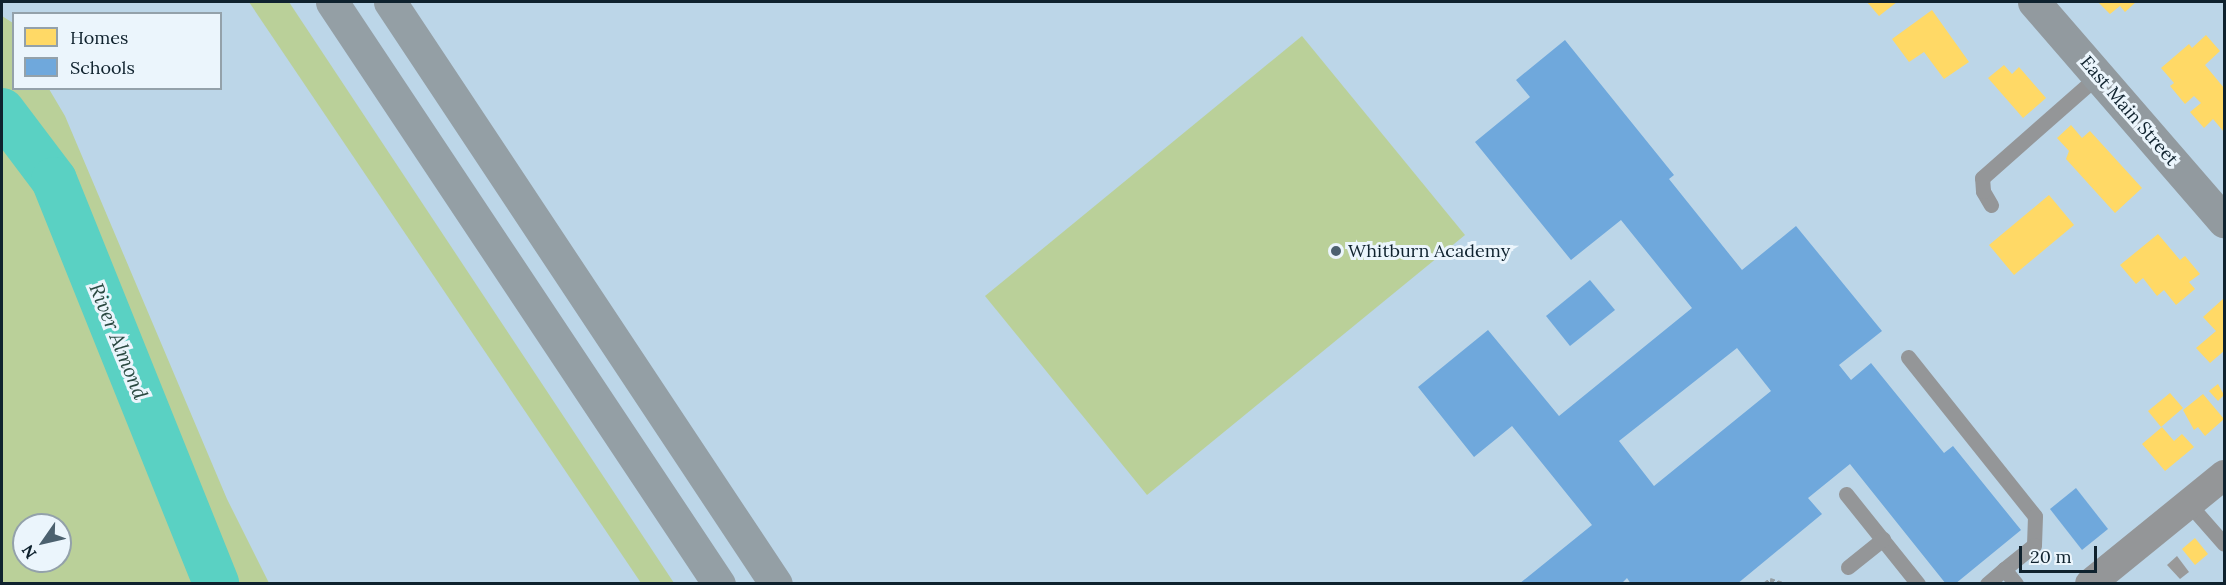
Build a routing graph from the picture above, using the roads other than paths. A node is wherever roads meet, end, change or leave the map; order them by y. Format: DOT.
graph roads {
  1 [pos="332,2"];
  2 [pos="390,2"];
  3 [pos="2034,2"];
  4 [pos="2099,75"];
  5 [pos="1991,205"];
  6 [pos="2224,221"];
  7 [pos="1908,357"];
  8 [pos="2224,475"];
  9 [pos="1846,494"];
  10 [pos="2189,504"];
  11 [pos="1883,539"];
  12 [pos="2224,544"];
  13 [pos="1848,567"];
  14 [pos="2004,569"];
  15 [pos="719,584"];
  16 [pos="776,584"];
  17 [pos="1918,584"];
  18 [pos="1987,584"];
  19 [pos="2016,584"];
  20 [pos="2090,584"];
  1 -- 15 [label="highway"];
  2 -- 16 [label="highway"];
  3 -- 4 [label="main road, East Main Street"];
  4 -- 5 [label="lane"];
  4 -- 6 [label="main road, East Main Street"];
  7 -- 14 [label="lane"];
  8 -- 10 [label="street"];
  9 -- 11 [label="lane"];
  10 -- 12 [label="lane"];
  10 -- 20 [label="street"];
  11 -- 13 [label="lane"];
  11 -- 17 [label="lane"];
  14 -- 18 [label="lane"];
  14 -- 19 [label="lane"];
}
